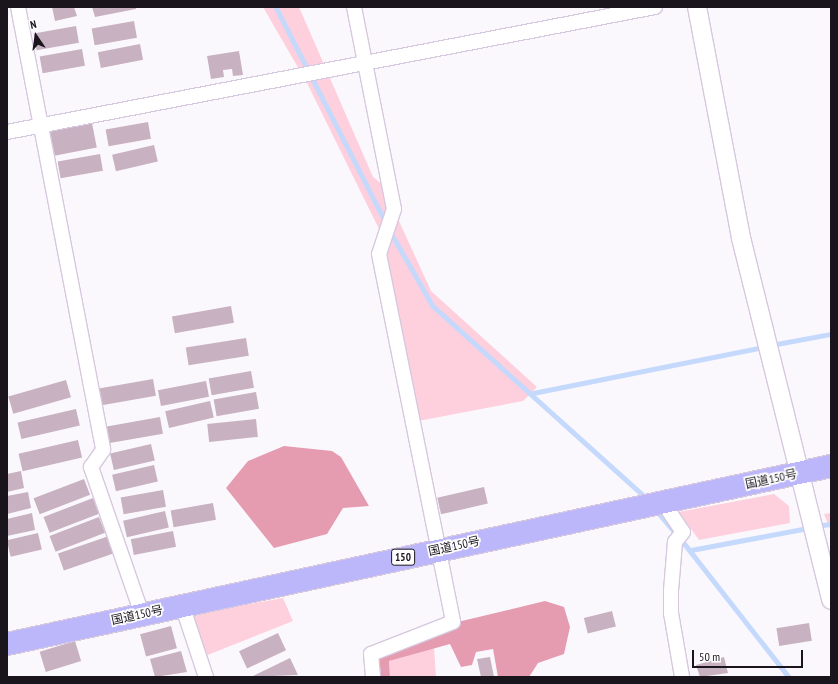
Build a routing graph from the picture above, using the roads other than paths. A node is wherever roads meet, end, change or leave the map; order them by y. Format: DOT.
graph roads {
  1 [pos="18,7"];
  2 [pos="354,7"];
  3 [pos="655,7"];
  4 [pos="696,7"];
  5 [pos="365,63"];
  6 [pos="41,126"];
  7 [pos="7,132"];
  8 [pos="831,466"];
  9 [pos="799,473"];
  10 [pos="662,501"];
  11 [pos="438,549"];
  12 [pos="831,600"];
  13 [pos="182,605"];
  14 [pos="142,614"];
  15 [pos="7,644"];
  16 [pos="206,677"];
  17 [pos="373,677"];
  18 [pos="682,677"];
  1 -- 6 [label="street"];
  2 -- 5 [label="street"];
  3 -- 5 [label="street"];
  4 -- 9 [label="street"];
  5 -- 6 [label="street"];
  5 -- 11 [label="street"];
  6 -- 7 [label="street"];
  6 -- 14 [label="street"];
  8 -- 9 [label="highway, 国道150号 / 150"];
  9 -- 10 [label="highway, 国道150号 / 150"];
  9 -- 12 [label="street"];
  10 -- 11 [label="highway, 国道150号 / 150"];
  10 -- 18 [label="street"];
  11 -- 13 [label="highway, 国道150号 / 150"];
  11 -- 17 [label="street"];
  13 -- 14 [label="highway, 国道150号 / 150"];
  13 -- 16 [label="street"];
  14 -- 15 [label="highway, 国道150号 / 150"];
}
